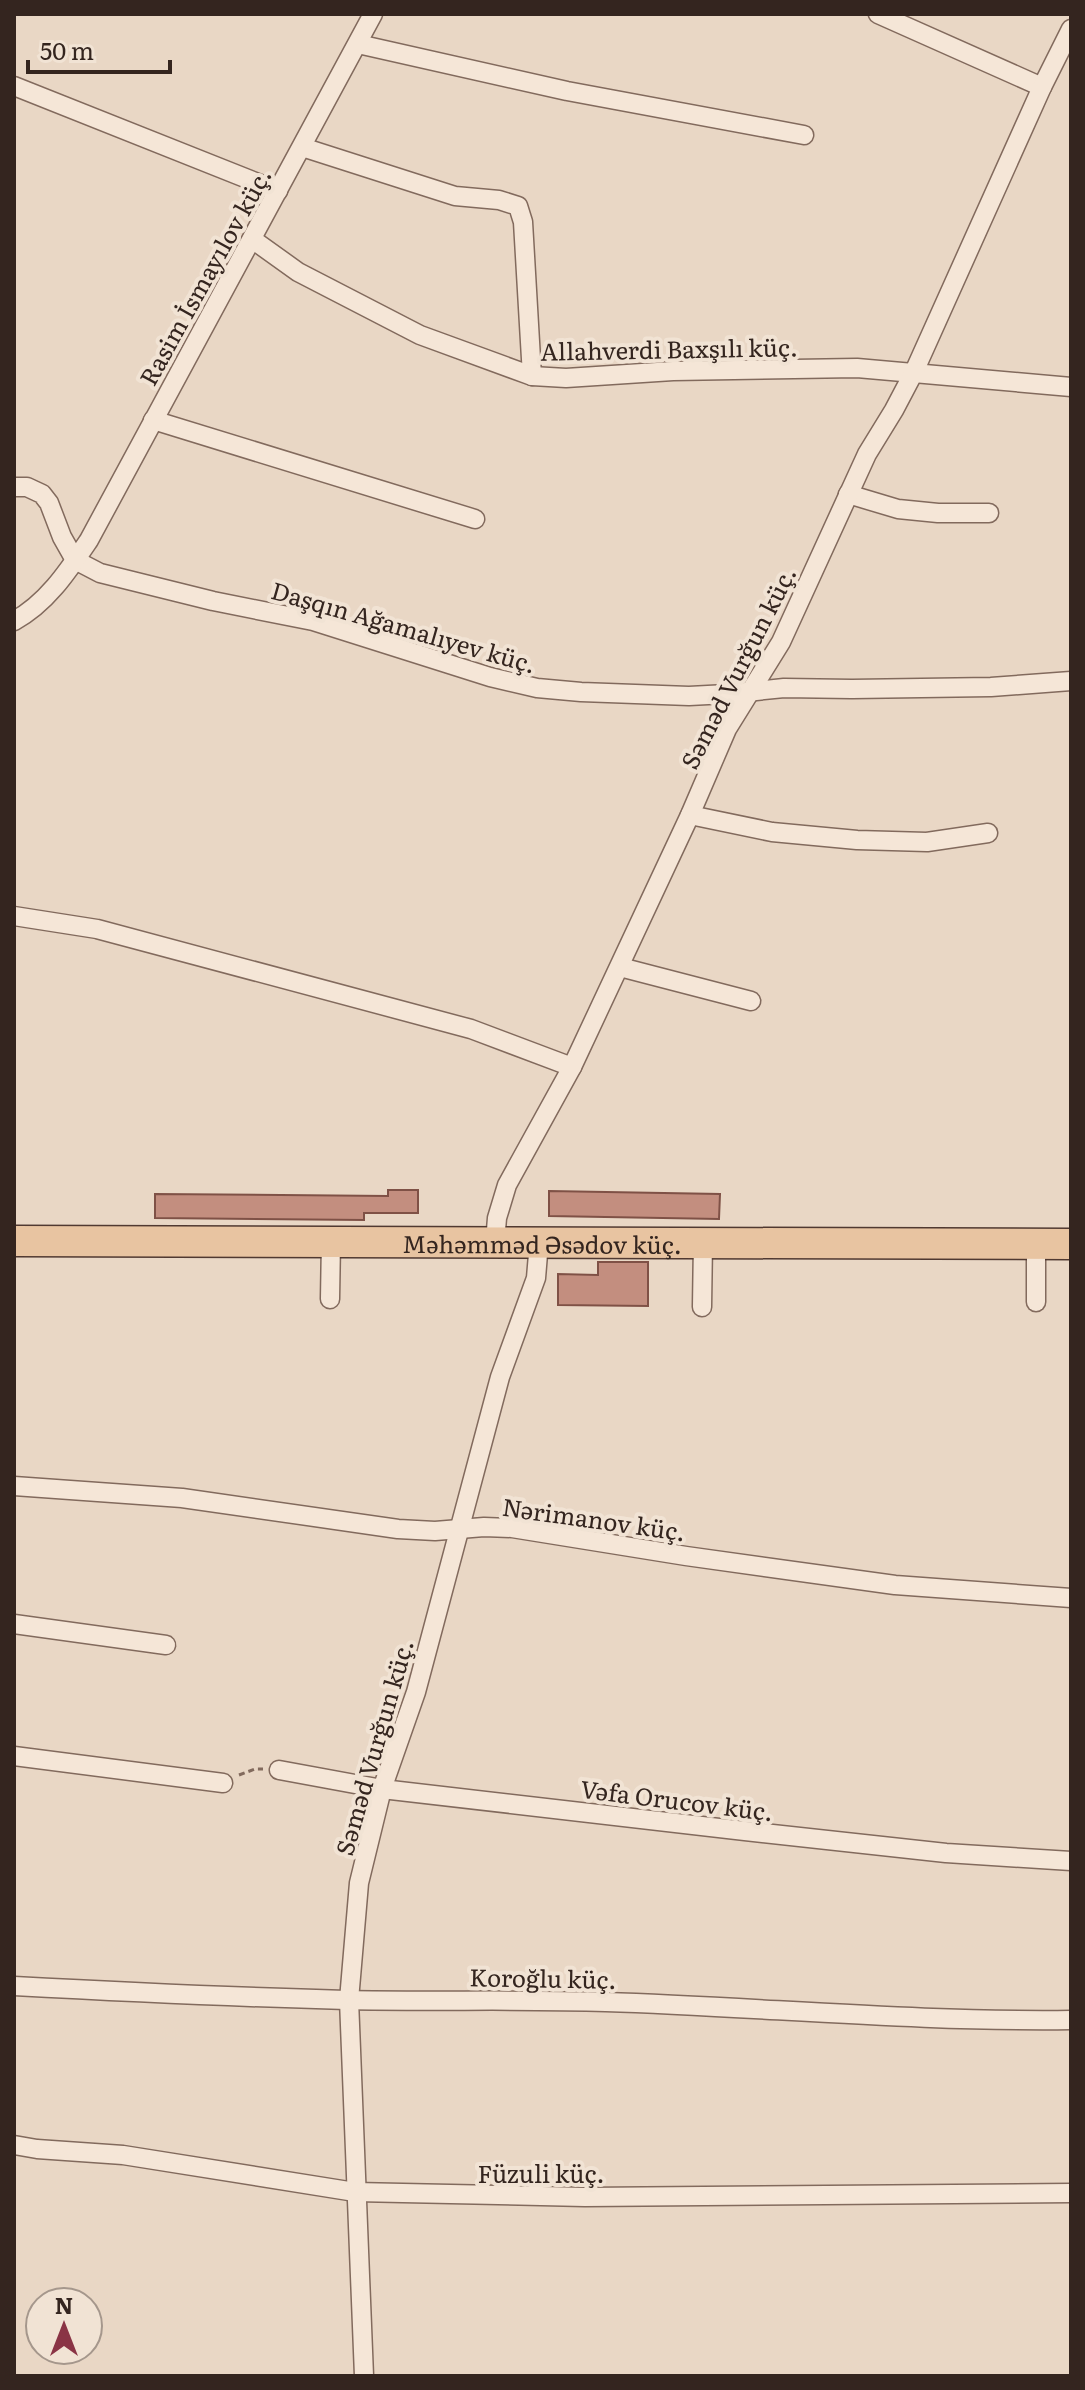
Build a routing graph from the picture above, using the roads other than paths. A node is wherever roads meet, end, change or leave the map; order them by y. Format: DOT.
graph roads {
  1 [pos="373,14"];
  2 [pos="878,14"];
  3 [pos="1070,32"];
  4 [pos="358,44"];
  5 [pos="14,86"];
  6 [pos="1042,87"];
  7 [pos="804,135"];
  8 [pos="302,147"];
  9 [pos="278,191"];
  10 [pos="252,239"];
  11 [pos="914,372"];
  12 [pos="532,376"];
  13 [pos="1071,387"];
  14 [pos="153,420"];
  15 [pos="14,487"];
  16 [pos="848,494"];
  17 [pos="989,513"];
  18 [pos="475,519"];
  19 [pos="75,560"];
  20 [pos="14,621"];
  21 [pos="1071,681"];
  22 [pos="753,690"];
  23 [pos="690,815"];
  24 [pos="988,833"];
  25 [pos="14,916"];
  26 [pos="620,967"];
  27 [pos="751,1001"];
  28 [pos="572,1067"];
  29 [pos="14,1241"];
  30 [pos="331,1241"];
  31 [pos="495,1242"];
  32 [pos="539,1242"];
  33 [pos="703,1242"];
  34 [pos="1036,1243"];
  35 [pos="1071,1244"];
  36 [pos="330,1299"];
  37 [pos="1036,1302"];
  38 [pos="702,1307"];
  39 [pos="14,1486"];
  40 [pos="460,1529"];
  41 [pos="1071,1598"];
  42 [pos="14,1624"];
  43 [pos="166,1645"];
  44 [pos="14,1756"];
  45 [pos="279,1770"];
  46 [pos="223,1783"];
  47 [pos="382,1789"];
  48 [pos="1071,1861"];
  49 [pos="14,1986"];
  50 [pos="349,2000"];
  51 [pos="1071,2020"];
  52 [pos="14,2145"];
  53 [pos="355,2192"];
  54 [pos="1071,2193"];
  55 [pos="364,2376"];
  1 -- 4 [label="street, Rasim İsmayılov küç."];
  2 -- 6 [label="street"];
  3 -- 6 [label="street, Səməd Vurğun küç."];
  4 -- 7 [label="street"];
  4 -- 8 [label="street, Rasim İsmayılov küç."];
  5 -- 9 [label="street"];
  6 -- 11 [label="street, Səməd Vurğun küç."];
  8 -- 9 [label="street, Rasim İsmayılov küç."];
  8 -- 12 [label="street"];
  9 -- 10 [label="street, Rasim İsmayılov küç."];
  10 -- 12 [label="street, Allahverdi Baxşılı küç."];
  10 -- 14 [label="street, Rasim İsmayılov küç."];
  11 -- 12 [label="street, Allahverdi Baxşılı küç."];
  11 -- 13 [label="street, Allahverdi Baxşılı küç."];
  11 -- 16 [label="street, Səməd Vurğun küç."];
  14 -- 18 [label="street"];
  14 -- 19 [label="street, Rasim İsmayılov küç."];
  15 -- 19 [label="street"];
  16 -- 17 [label="street"];
  16 -- 22 [label="street, Səməd Vurğun küç."];
  19 -- 20 [label="street, Rasim İsmayılov küç."];
  19 -- 22 [label="street, Daşqın Ağamalıyev küç."];
  21 -- 22 [label="street, Daşqın Ağamalıyev küç."];
  22 -- 23 [label="street, Səməd Vurğun küç."];
  23 -- 24 [label="street"];
  23 -- 26 [label="street, Səməd Vurğun küç."];
  25 -- 28 [label="street"];
  26 -- 27 [label="street"];
  26 -- 28 [label="street, Səməd Vurğun küç."];
  28 -- 31 [label="street, Səməd Vurğun küç."];
  29 -- 30 [label="main road, Məhəmməd Əsədov küç."];
  30 -- 31 [label="main road, Məhəmməd Əsədov küç."];
  30 -- 36 [label="street"];
  31 -- 32 [label="main road, Məhəmməd Əsədov küç."];
  32 -- 33 [label="main road, Məhəmməd Əsədov küç."];
  32 -- 40 [label="street, Səməd Vurğun küç."];
  33 -- 34 [label="main road, Məhəmməd Əsədov küç."];
  33 -- 38 [label="street"];
  34 -- 35 [label="main road, Məhəmməd Əsədov küç."];
  34 -- 37 [label="street"];
  39 -- 40 [label="street, Nərimanov küç."];
  40 -- 41 [label="street, Nərimanov küç."];
  40 -- 47 [label="street, Səməd Vurğun küç."];
  42 -- 43 [label="street"];
  44 -- 46 [label="street"];
  45 -- 47 [label="street, Vəfa Orucov küç."];
  47 -- 48 [label="street, Vəfa Orucov küç."];
  47 -- 50 [label="street, Səməd Vurğun küç."];
  49 -- 50 [label="street, Koroğlu küç."];
  50 -- 51 [label="street, Koroğlu küç."];
  50 -- 53 [label="street, Səməd Vurğun küç."];
  52 -- 53 [label="street, Füzuli küç."];
  53 -- 54 [label="street, Füzuli küç."];
  53 -- 55 [label="street, Səməd Vurğun küç."];
}
